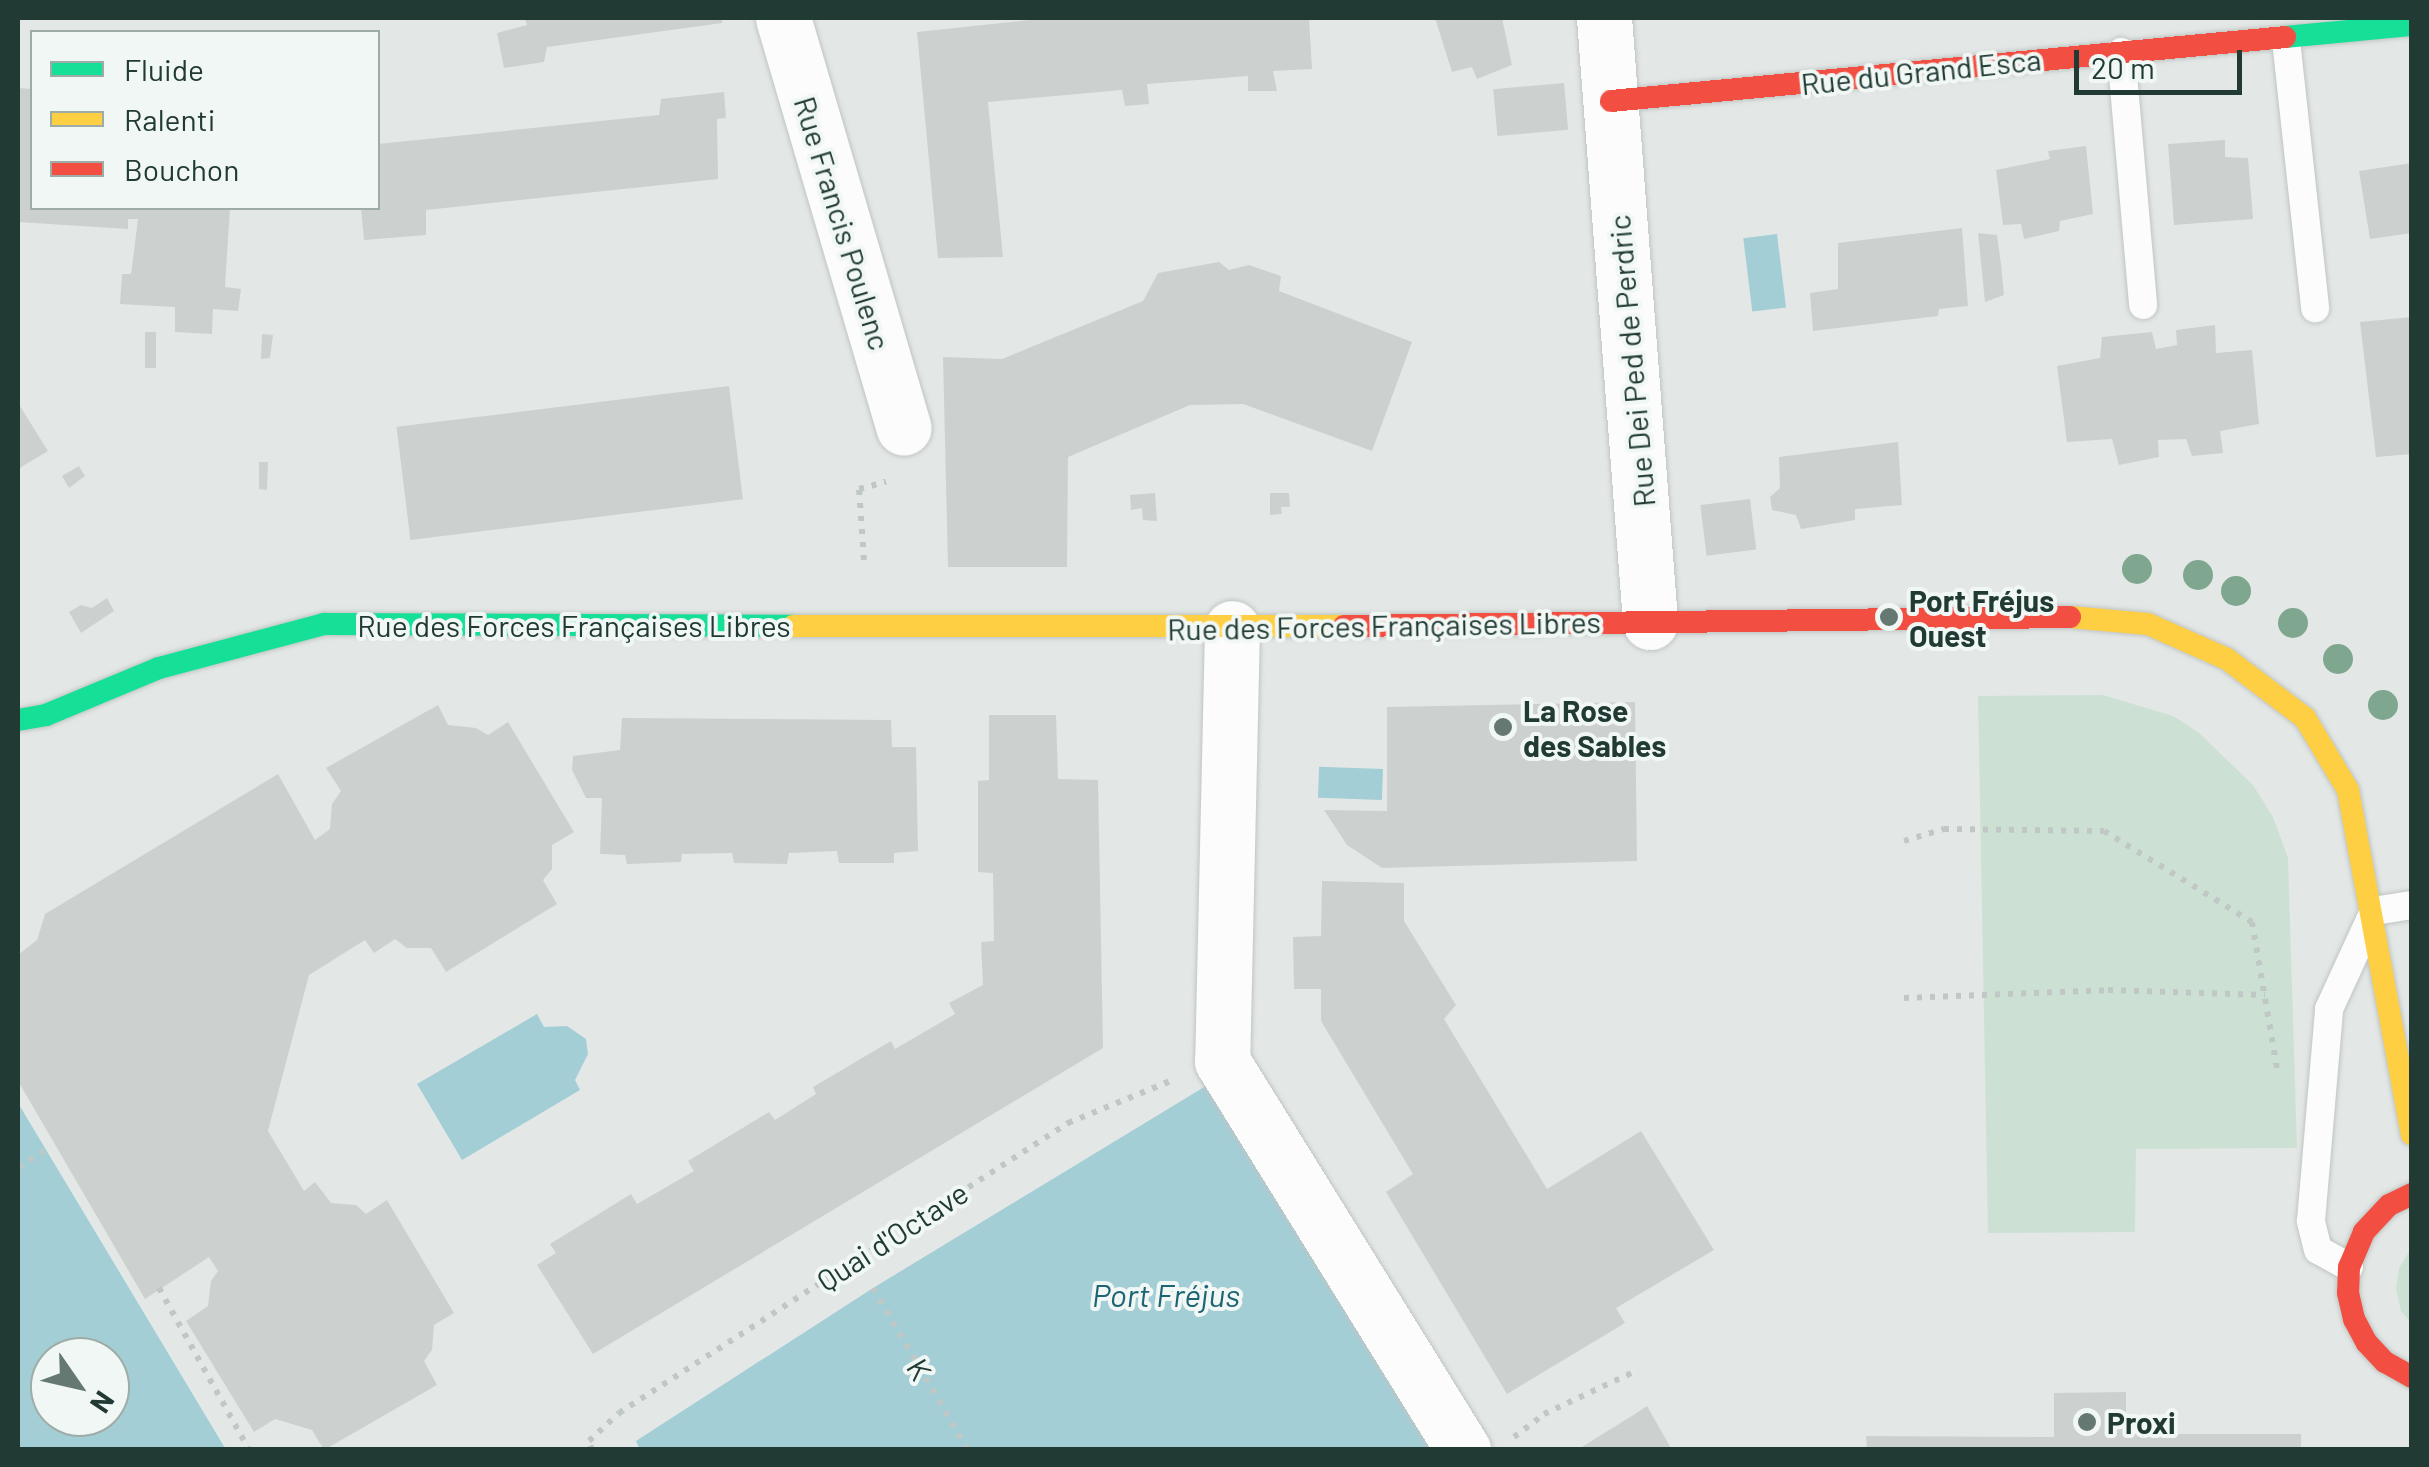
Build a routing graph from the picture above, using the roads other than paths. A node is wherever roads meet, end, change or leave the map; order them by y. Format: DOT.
graph roads {
  1 [pos="782,18"];
  2 [pos="1604,18"];
  3 [pos="2412,25"];
  4 [pos="2285,28"];
  5 [pos="2121,52"];
  6 [pos="1610,101"];
  7 [pos="2143,304"];
  8 [pos="2315,308"];
  9 [pos="904,428"];
  10 [pos="1650,622"];
  11 [pos="1232,628"];
  12 [pos="18,720"];
  13 [pos="2412,906"];
  14 [pos="2374,910"];
  15 [pos="2412,1134"];
  16 [pos="2412,1194"];
  17 [pos="2350,1267"];
  18 [pos="2412,1377"];
  19 [pos="1488,1444"];
  1 -- 9 [label="street, Rue Francis Poulenc"];
  2 -- 6 [label="street, Rue Dei Ped de Perdric"];
  3 -- 4 [label="street, Rue du Grand Esca"];
  4 -- 5 [label="street, Rue du Grand Esca"];
  4 -- 8 [label="lane"];
  5 -- 6 [label="street, Rue du Grand Esca"];
  5 -- 7 [label="lane"];
  6 -- 10 [label="street, Rue Dei Ped de Perdric"];
  10 -- 11 [label="street, Rue des Forces Françaises Libres"];
  10 -- 14 [label="street, Rue des Forces Françaises Libres"];
  11 -- 12 [label="street, Rue des Forces Françaises Libres"];
  11 -- 19 [label="street"];
  13 -- 14 [label="lane"];
  14 -- 15 [label="street, Rue des Forces Françaises Libres"];
  14 -- 17 [label="lane"];
  16 -- 17 [label="street"];
  17 -- 18 [label="street"];
}
